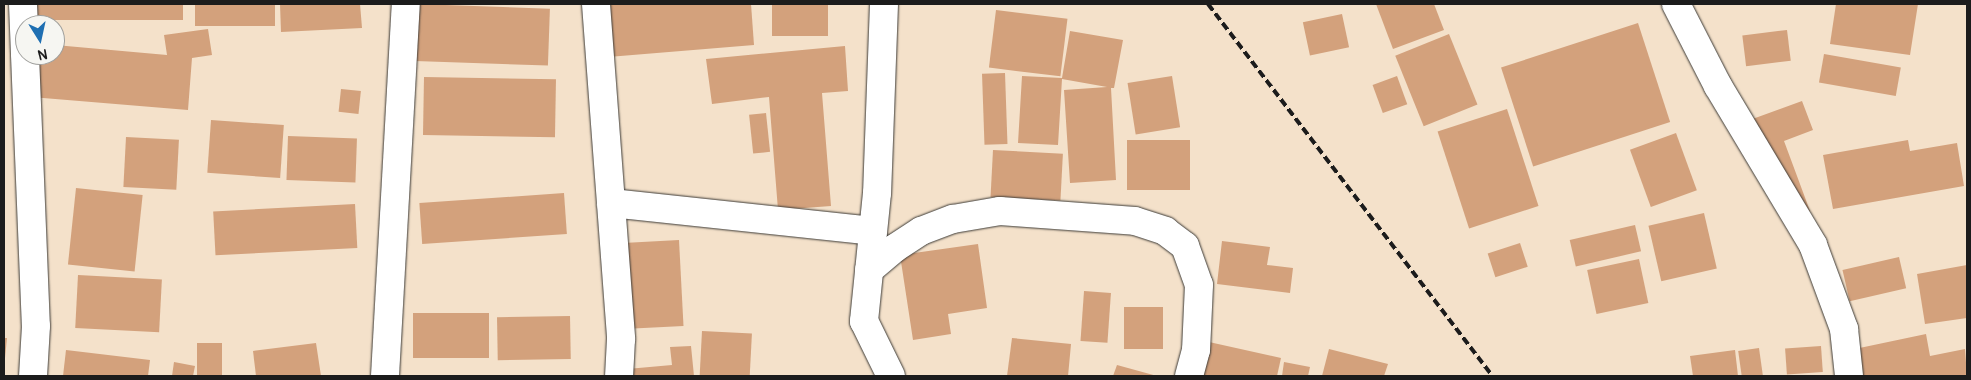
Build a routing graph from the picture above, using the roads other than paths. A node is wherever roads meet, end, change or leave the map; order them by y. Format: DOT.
graph roads {
  1 [pos="406,4"];
  2 [pos="596,4"];
  3 [pos="884,4"];
  4 [pos="1676,4"];
  5 [pos="25,65"];
  6 [pos="611,204"];
  7 [pos="880,239"];
  8 [pos="33,376"];
  9 [pos="385,376"];
  10 [pos="619,376"];
  11 [pos="891,376"];
  12 [pos="1189,376"];
  13 [pos="1849,376"];
  1 -- 9 [label="street"];
  2 -- 6 [label="street"];
  3 -- 7 [label="street"];
  4 -- 13 [label="street"];
  5 -- 8 [label="street"];
  6 -- 7 [label="street"];
  6 -- 10 [label="street"];
  7 -- 11 [label="street"];
  7 -- 12 [label="street"];
}
